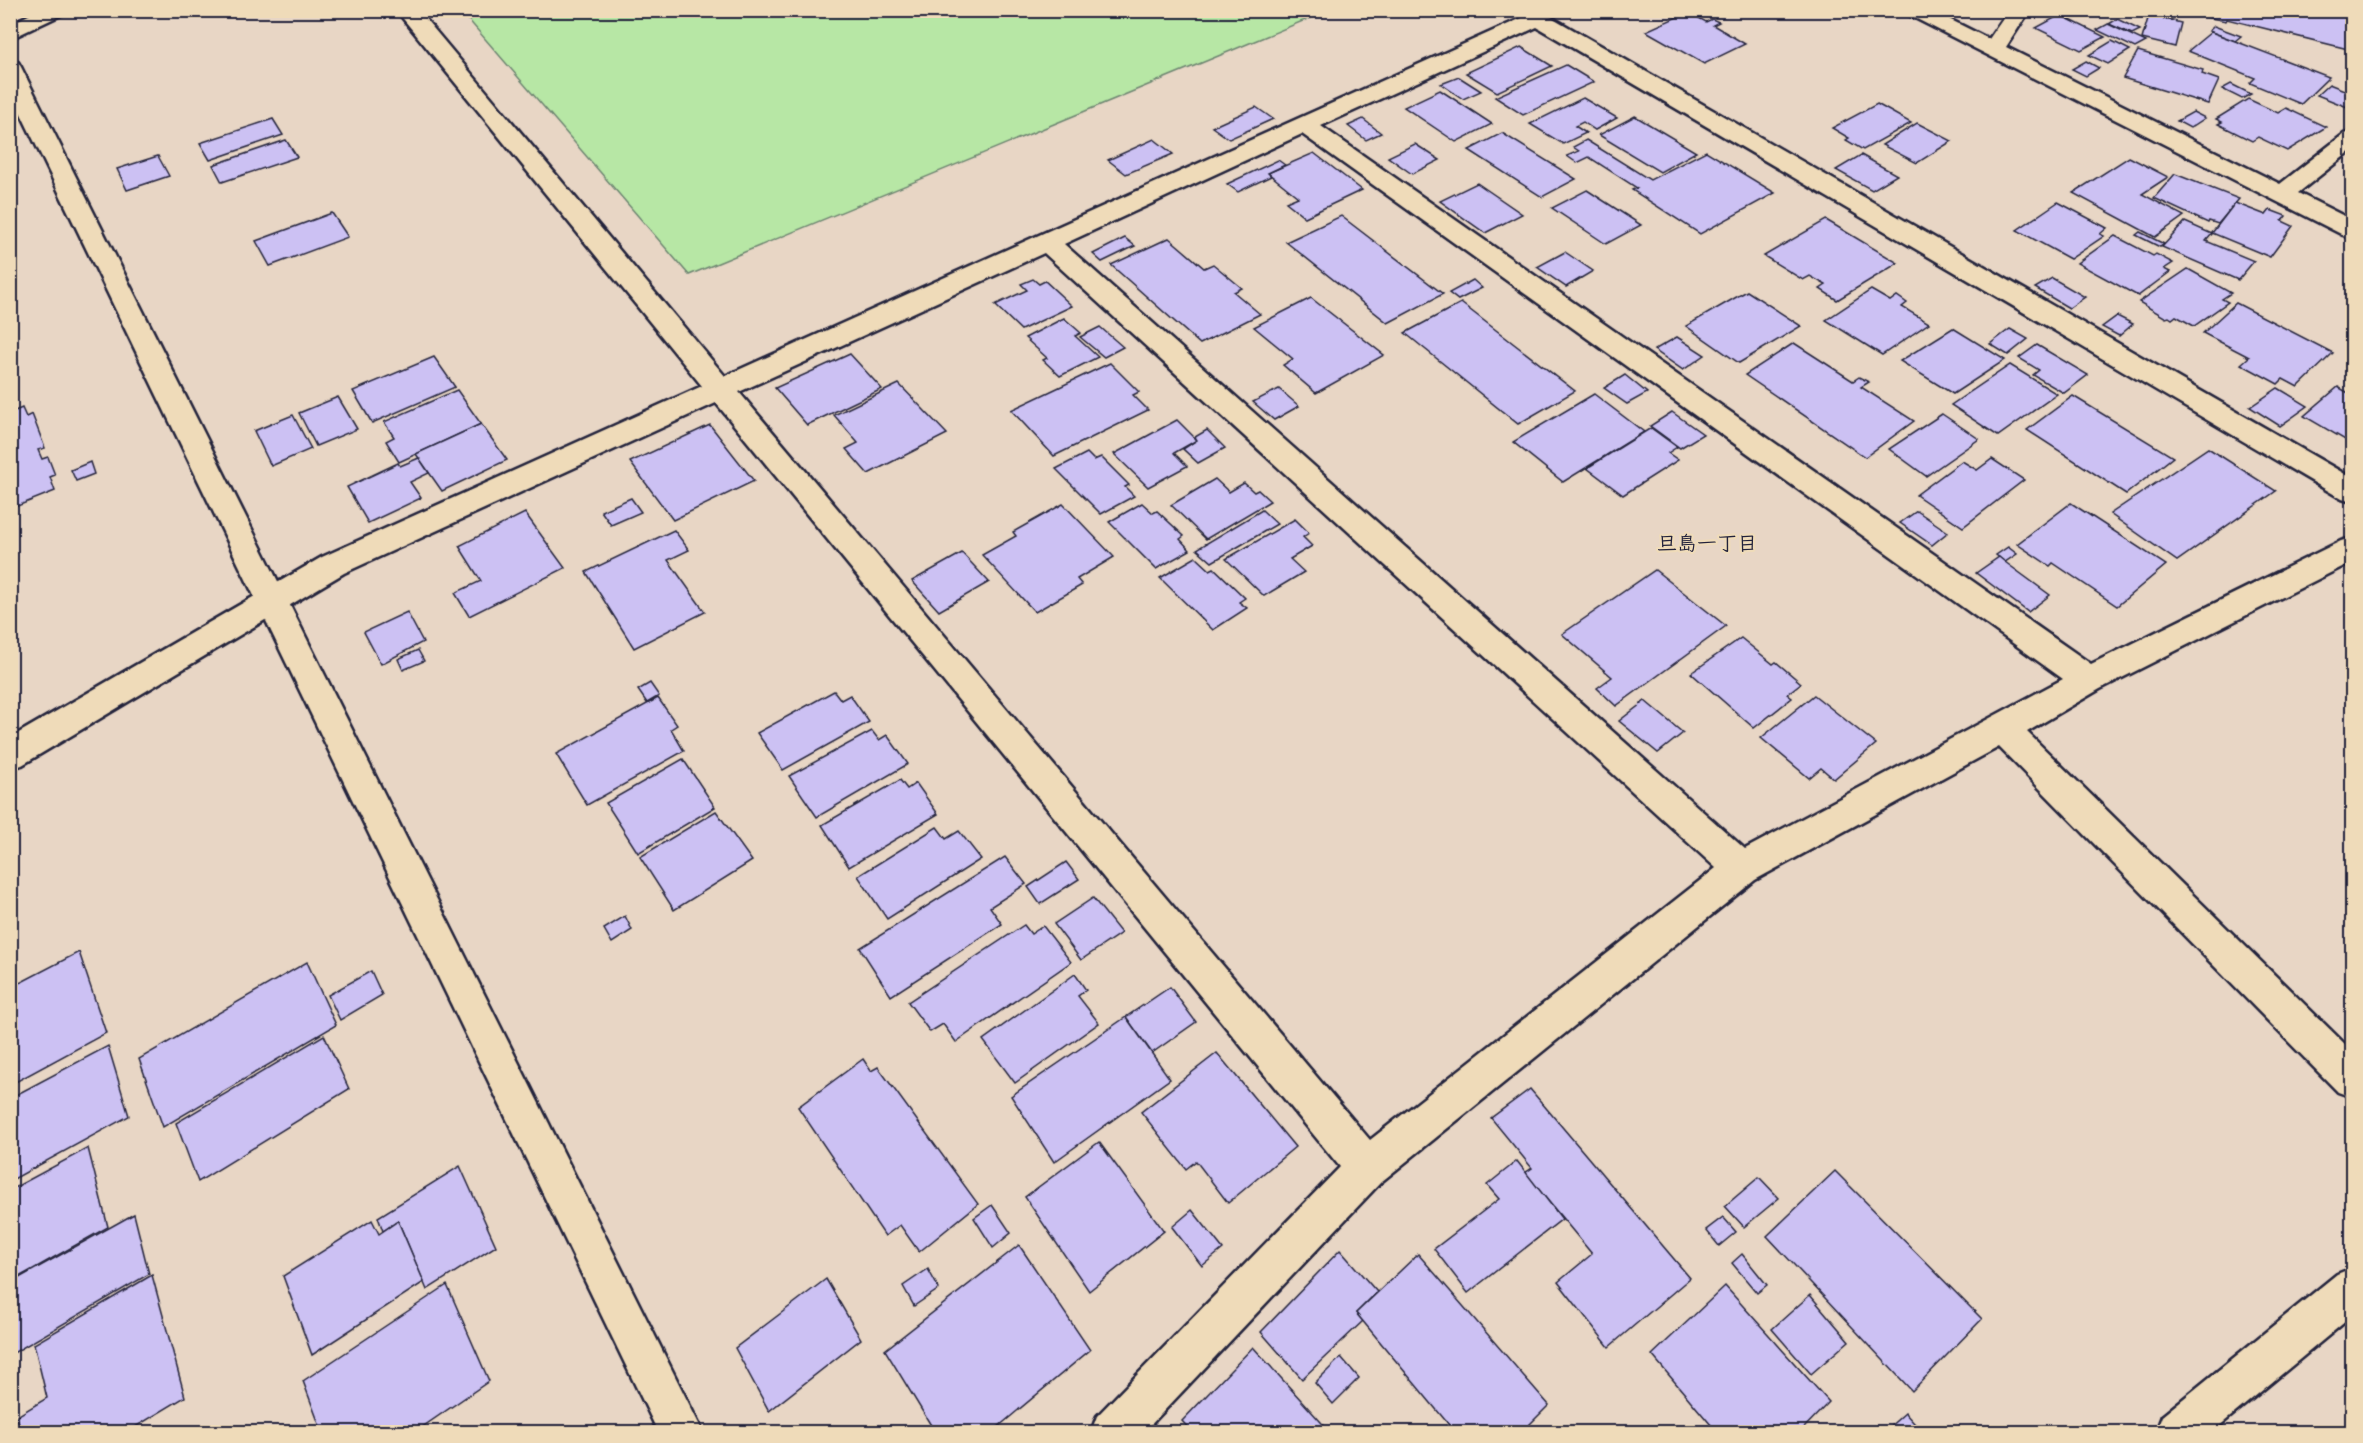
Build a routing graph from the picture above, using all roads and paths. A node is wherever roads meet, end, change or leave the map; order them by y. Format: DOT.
graph roads {
  1 [pos="56,10"];
  2 [pos="406,10"];
  3 [pos="1914,10"];
  4 [pos="2020,10"];
  5 [pos="1530,15"];
  6 [pos="10,33"];
  7 [pos="1993,50"];
  8 [pos="10,67"];
  9 [pos="1303,124"];
  10 [pos="2352,139"];
  11 [pos="2281,195"];
  12 [pos="2352,231"];
  13 [pos="1046,241"];
  14 [pos="719,388"];
  15 [pos="2352,491"];
  16 [pos="2352,549"];
  17 [pos="273,598"];
  18 [pos="2089,680"];
  19 [pos="2003,729"];
  20 [pos="10,754"];
  21 [pos="1742,869"];
  22 [pos="2352,1078"];
  23 [pos="1367,1168"];
  24 [pos="2352,1290"];
  25 [pos="681,1432"];
  26 [pos="1113,1432"];
  27 [pos="2178,1432"];
  1 -- 6 [label="street"];
  2 -- 14 [label="street"];
  3 -- 7 [label="street"];
  4 -- 7 [label="street"];
  5 -- 9 [label="street"];
  5 -- 15 [label="street"];
  7 -- 11 [label="street"];
  8 -- 17 [label="street"];
  9 -- 13 [label="street"];
  9 -- 18 [label="street"];
  10 -- 11 [label="street"];
  11 -- 12 [label="street"];
  13 -- 14 [label="street"];
  13 -- 21 [label="street"];
  14 -- 17 [label="street"];
  14 -- 23 [label="street"];
  16 -- 18 [label="street"];
  17 -- 20 [label="street"];
  17 -- 25 [label="street"];
  18 -- 19 [label="street"];
  19 -- 21 [label="street"];
  19 -- 22 [label="street"];
  21 -- 23 [label="street"];
  23 -- 26 [label="street"];
  24 -- 27 [label="street"];
}
